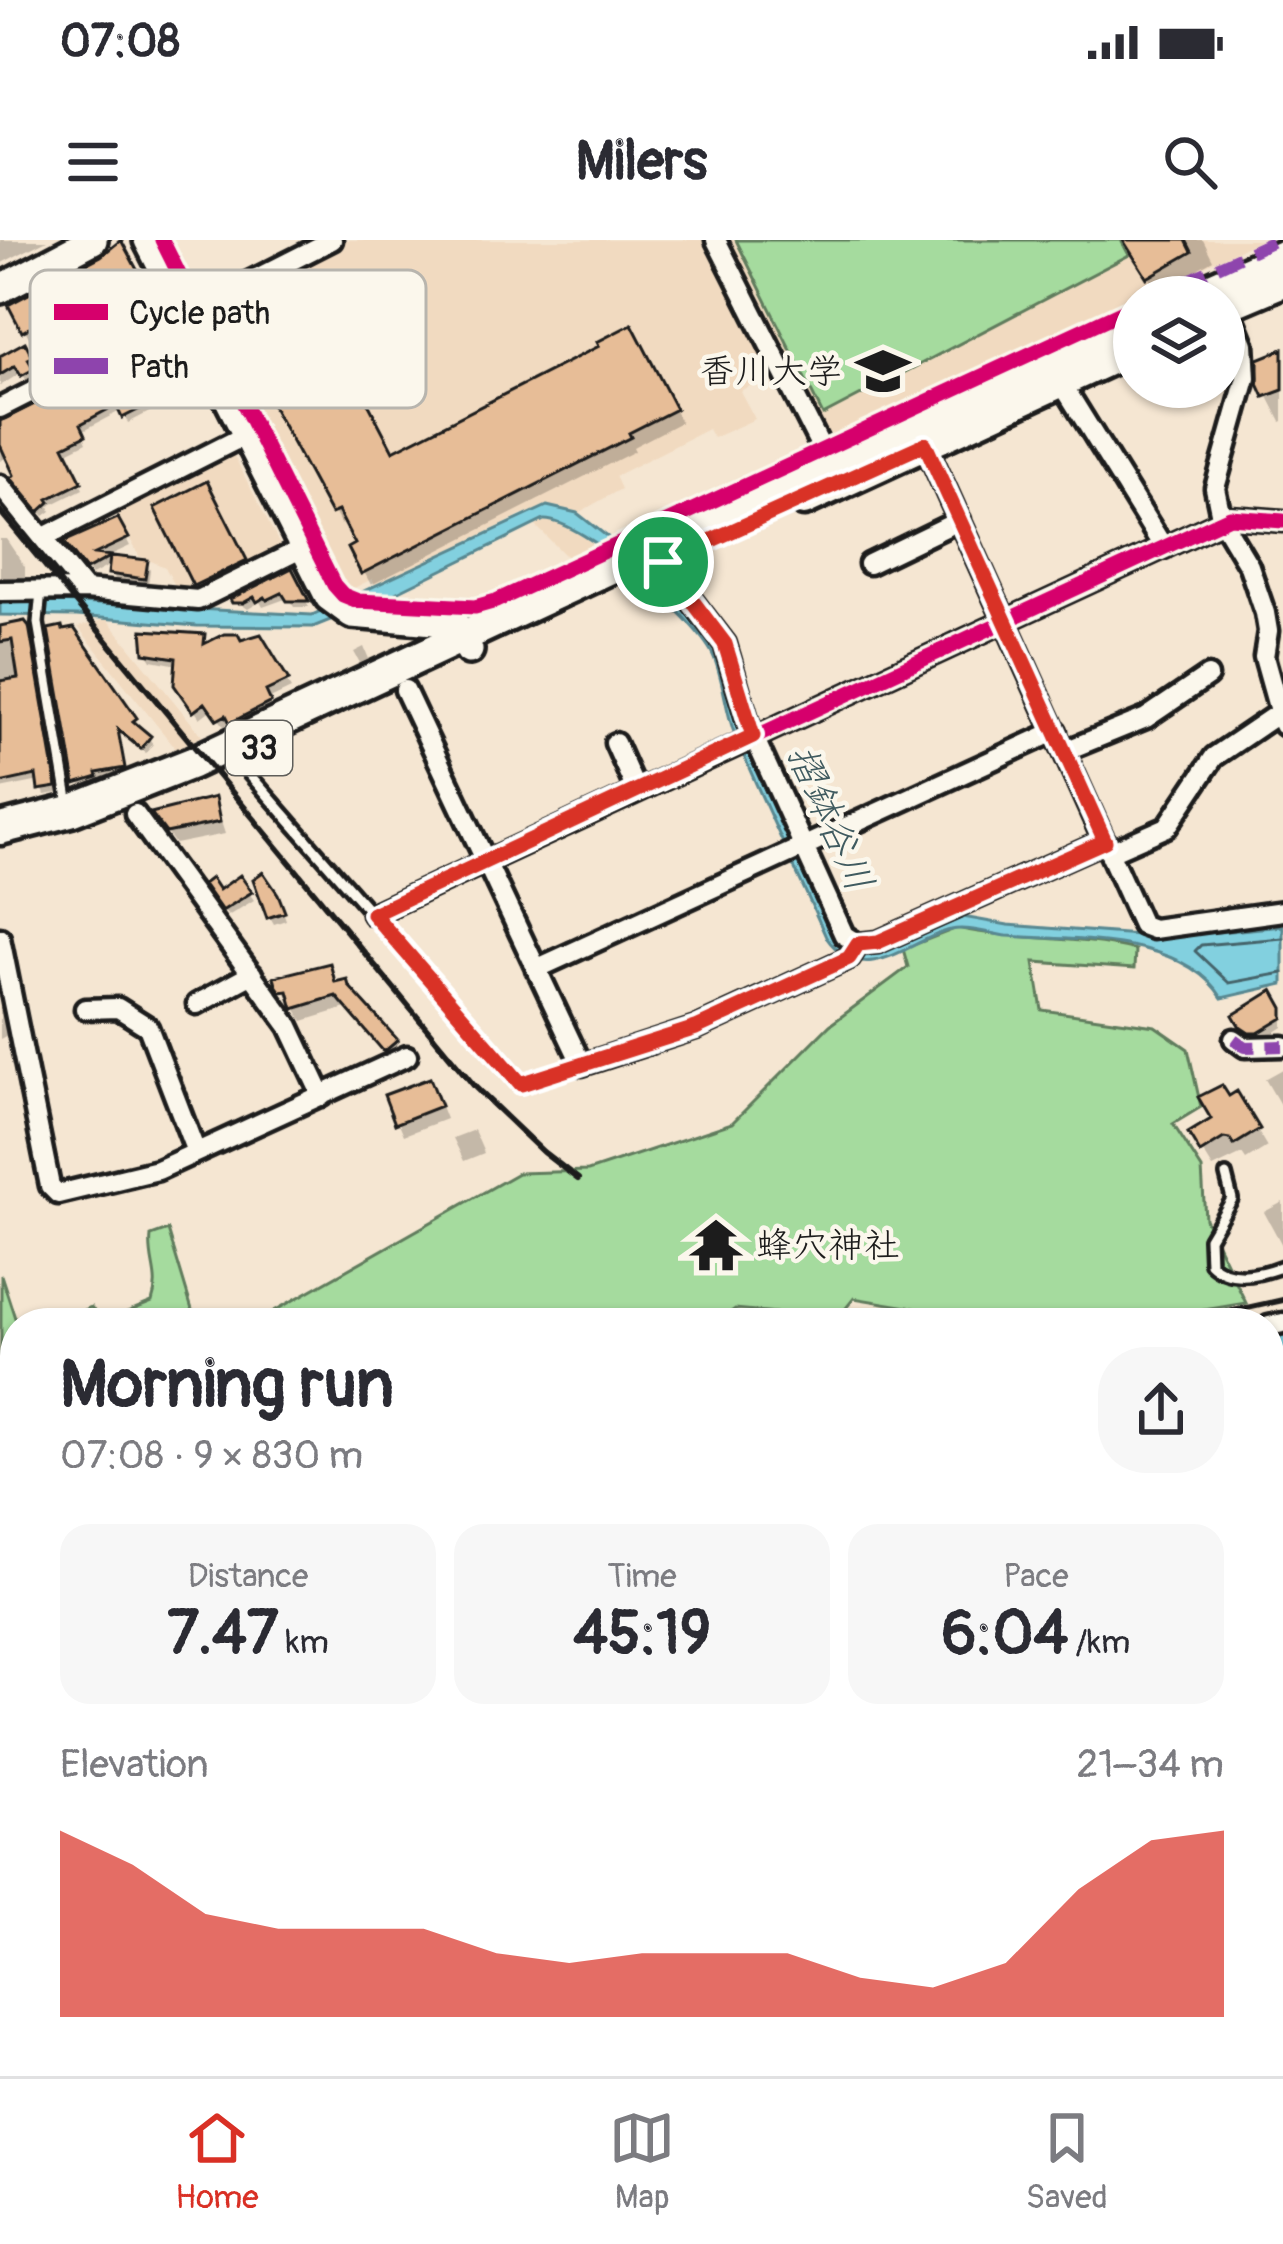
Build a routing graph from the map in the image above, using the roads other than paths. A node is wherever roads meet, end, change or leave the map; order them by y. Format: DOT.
graph roads {
  1 [pos="93,240"];
  2 [pos="148,240"];
  3 [pos="332,240"];
  4 [pos="716,240"];
  5 [pos="1283,256"];
  6 [pos="36,270"];
  7 [pos="163,270"];
  8 [pos="273,270"];
  9 [pos="30,273"];
  10 [pos="1238,276"];
  11 [pos="1283,281"];
  12 [pos="0,289"];
  13 [pos="1245,297"];
  14 [pos="1113,334"];
  15 [pos="1113,358"];
  16 [pos="1061,382"];
  17 [pos="30,393"];
  18 [pos="0,408"];
  19 [pos="232,408"];
  20 [pos="1238,408"];
  21 [pos="246,435"];
  22 [pos="925,444"];
  23 [pos="830,465"];
  24 [pos="0,485"];
  25 [pos="961,520"];
  26 [pos="1222,521"];
  27 [pos="1283,521"];
  28 [pos="44,537"];
  29 [pos="303,548"];
  30 [pos="1164,548"];
  31 [pos="663,562"];
  32 [pos="868,565"];
  33 [pos="85,590"];
  34 [pos="0,591"];
  35 [pos="41,595"];
  36 [pos="1006,620"];
  37 [pos="466,644"];
  38 [pos="1208,676"];
  39 [pos="405,690"];
  40 [pos="1282,715"];
  41 [pos="1056,731"];
  42 [pos="746,739"];
  43 [pos="615,743"];
  44 [pos="1064,751"];
  45 [pos="249,774"];
  46 [pos="636,790"];
  47 [pos="70,811"];
  48 [pos="135,814"];
  49 [pos="0,829"];
  50 [pos="0,846"];
  51 [pos="1107,846"];
  52 [pos="797,850"];
  53 [pos="485,860"];
  54 [pos="1283,911"];
  55 [pos="373,914"];
  56 [pos="0,938"];
  57 [pos="854,950"];
  58 [pos="536,969"];
  59 [pos="252,974"];
  60 [pos="197,1004"];
  61 [pos="85,1009"];
  62 [pos="1234,1039"];
  63 [pos="1283,1046"];
  64 [pos="407,1056"];
  65 [pos="582,1065"];
  66 [pos="322,1096"];
  67 [pos="196,1152"];
  68 [pos="1226,1174"];
  69 [pos="1283,1266"];
  1 -- 6 [label="street"];
  2 -- 7 [label="street"];
  3 -- 8 [label="street"];
  4 -- 23 [label="street"];
  5 -- 10 [label="main road"];
  9 -- 12 [label="street"];
  11 -- 13 [label="main road"];
  14 -- 23 [label="main road, 33"];
  15 -- 16 [label="main road, 33"];
  16 -- 22 [label="main road, 33"];
  16 -- 30 [label="street"];
  17 -- 18 [label="street"];
  19 -- 21 [label="street"];
  20 -- 26 [label="street"];
  21 -- 28 [label="street"];
  21 -- 29 [label="street"];
  22 -- 25 [label="street"];
  22 -- 31 [label="main road, 33"];
  23 -- 37 [label="main road, 33"];
  24 -- 28 [label="street"];
  25 -- 32 [label="street"];
  25 -- 36 [label="street"];
  26 -- 27 [label="street"];
  26 -- 30 [label="street"];
  26 -- 40 [label="street"];
  28 -- 33 [label="street"];
  29 -- 33 [label="street"];
  29 -- 37 [label="street"];
  30 -- 36 [label="street"];
  31 -- 37 [label="main road, 33"];
  31 -- 42 [label="street"];
  33 -- 35 [label="street"];
  34 -- 35 [label="street"];
  35 -- 47 [label="lane"];
  36 -- 41 [label="street"];
  36 -- 42 [label="street"];
  37 -- 47 [label="main road, 33"];
  37 -- 50 [label="main road, 33"];
  38 -- 44 [label="street"];
  39 -- 53 [label="street"];
  40 -- 51 [label="street"];
  41 -- 44 [label="street"];
  41 -- 52 [label="street"];
  42 -- 46 [label="street"];
  42 -- 52 [label="street"];
  43 -- 46 [label="street"];
  44 -- 51 [label="street"];
  45 -- 55 [label="lane"];
  46 -- 53 [label="street"];
  47 -- 49 [label="main road, 33"];
  48 -- 59 [label="street"];
  51 -- 54 [label="street"];
  51 -- 57 [label="street"];
  52 -- 57 [label="street"];
  52 -- 58 [label="street"];
  53 -- 55 [label="street"];
  53 -- 58 [label="street"];
  55 -- 65 [label="lane"];
  56 -- 67 [label="street"];
  57 -- 65 [label="street"];
  58 -- 65 [label="street"];
  59 -- 60 [label="street"];
  59 -- 66 [label="street"];
  61 -- 67 [label="street"];
  62 -- 63 [label="street"];
  64 -- 66 [label="street"];
  66 -- 67 [label="street"];
  68 -- 69 [label="lane"];
}
